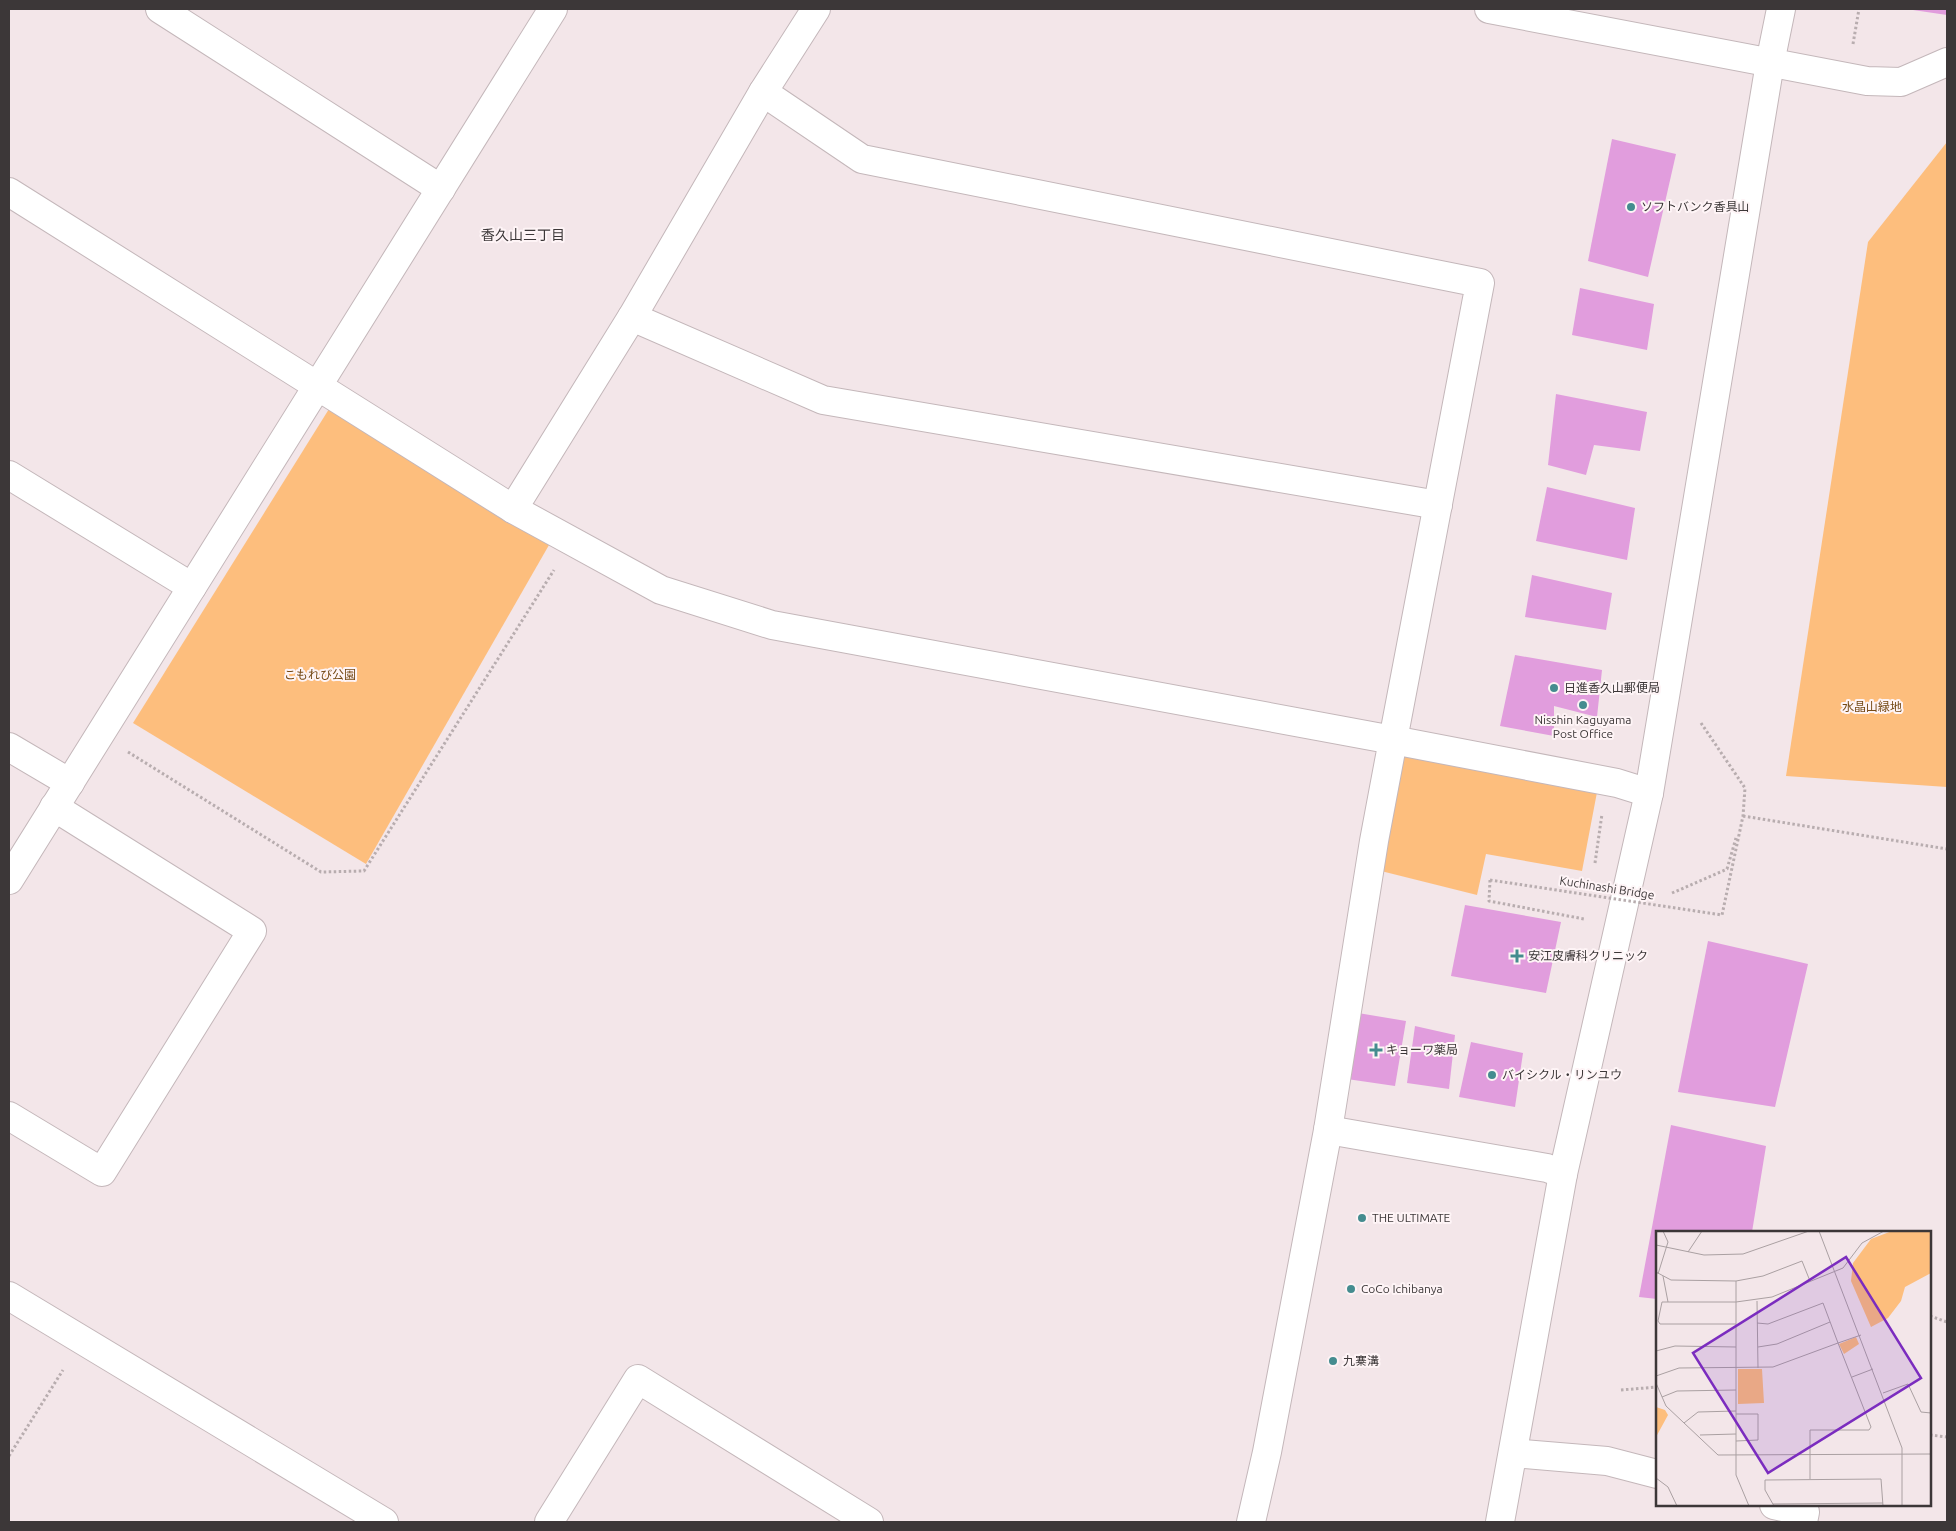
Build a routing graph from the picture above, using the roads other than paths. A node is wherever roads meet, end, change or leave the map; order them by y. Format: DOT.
graph roads {
  1 [pos="160,9"];
  2 [pos="553,9"];
  3 [pos="816,9"];
  4 [pos="1490,9"];
  5 [pos="1781,9"];
  6 [pos="1947,62"];
  7 [pos="1770,64"];
  8 [pos="763,92"];
  9 [pos="441,189"];
  10 [pos="9,192"];
  11 [pos="632,317"];
  12 [pos="318,386"];
  13 [pos="9,474"];
  14 [pos="1438,505"];
  15 [pos="513,509"];
  16 [pos="192,588"];
  17 [pos="1393,740"];
  18 [pos="9,748"];
  19 [pos="70,783"];
  20 [pos="1649,793"];
  21 [pos="54,807"];
  22 [pos="9,880"];
  23 [pos="9,1116"];
  24 [pos="1328,1130"];
  25 [pos="1563,1174"];
  26 [pos="9,1296"];
  27 [pos="1513,1453"];
  28 [pos="1656,1474"];
  29 [pos="1778,1506"];
  30 [pos="384,1522"];
  31 [pos="549,1522"];
  32 [pos="869,1522"];
  33 [pos="1251,1522"];
  34 [pos="1500,1522"];
  35 [pos="1803,1522"];
  1 -- 9 [label="street"];
  2 -- 9 [label="street"];
  3 -- 8 [label="street"];
  4 -- 7 [label="street"];
  5 -- 7 [label="street"];
  6 -- 7 [label="street"];
  7 -- 20 [label="street"];
  8 -- 11 [label="street"];
  8 -- 14 [label="street"];
  9 -- 12 [label="street"];
  10 -- 12 [label="street"];
  11 -- 14 [label="street"];
  11 -- 15 [label="street"];
  12 -- 15 [label="street"];
  12 -- 16 [label="street"];
  13 -- 16 [label="street"];
  14 -- 17 [label="street"];
  15 -- 17 [label="street"];
  16 -- 19 [label="street"];
  17 -- 20 [label="street"];
  17 -- 24 [label="street"];
  18 -- 19 [label="street"];
  19 -- 21 [label="street"];
  20 -- 25 [label="street"];
  21 -- 22 [label="street"];
  21 -- 23 [label="street"];
  24 -- 25 [label="street"];
  24 -- 33 [label="street"];
  25 -- 27 [label="street"];
  26 -- 30 [label="street"];
  27 -- 28 [label="street"];
  27 -- 34 [label="street"];
  29 -- 35 [label="street"];
  31 -- 32 [label="street"];
}
